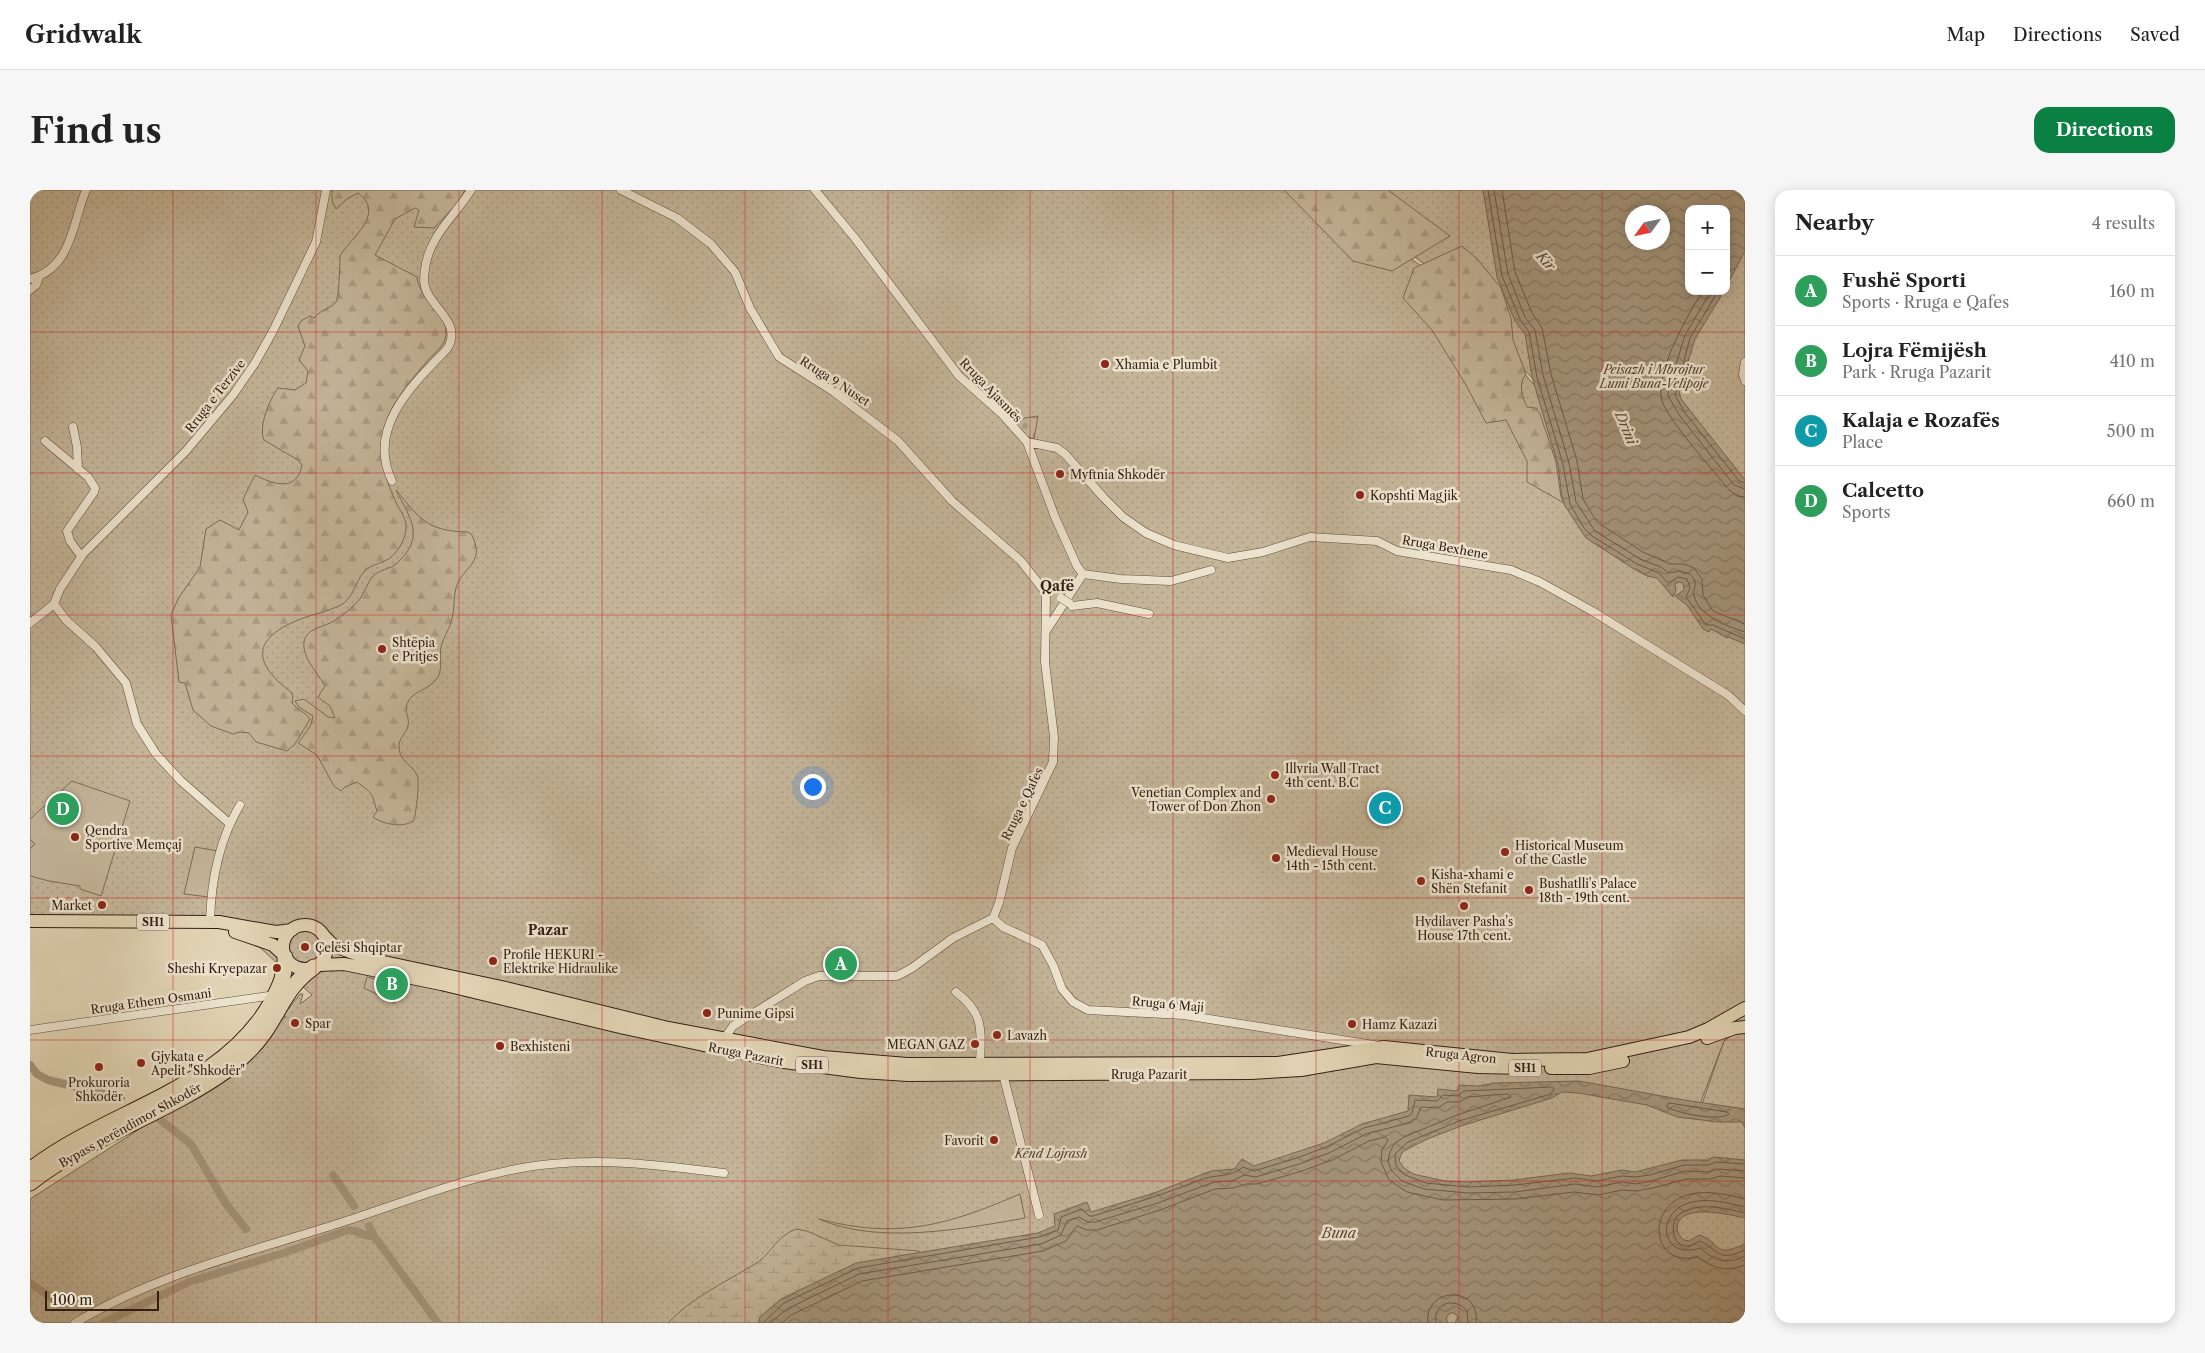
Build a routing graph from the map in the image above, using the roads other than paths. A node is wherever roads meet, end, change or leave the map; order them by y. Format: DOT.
graph roads {
  1 [pos="86,190"];
  2 [pos="326,190"];
  3 [pos="471,190"];
  4 [pos="621,190"];
  5 [pos="815,190"];
  6 [pos="40,277"];
  7 [pos="30,280"];
  8 [pos="30,290"];
  9 [pos="1745,362"];
  10 [pos="1745,381"];
  11 [pos="73,427"];
  12 [pos="44,441"];
  13 [pos="1027,442"];
  14 [pos="78,469"];
  15 [pos="392,482"];
  16 [pos="81,556"];
  17 [pos="1211,570"];
  18 [pos="1083,574"];
  19 [pos="1046,593"];
  20 [pos="54,604"];
  21 [pos="1148,614"];
  22 [pos="30,623"];
  23 [pos="1046,631"];
  24 [pos="1745,711"];
  25 [pos="240,805"];
  26 [pos="229,823"];
  27 [pos="993,918"];
  28 [pos="30,921"];
  29 [pos="210,922"];
  30 [pos="30,929"];
  31 [pos="292,930"];
  32 [pos="326,938"];
  33 [pos="285,956"];
  34 [pos="317,966"];
  35 [pos="956,992"];
  36 [pos="280,996"];
  37 [pos="1745,1009"];
  38 [pos="1745,1025"];
  39 [pos="30,1030"];
  40 [pos="724,1039"];
  41 [pos="1384,1047"];
  42 [pos="1288,1062"];
  43 [pos="980,1064"];
  44 [pos="1301,1070"];
  45 [pos="1003,1074"];
  46 [pos="30,1170"];
  47 [pos="724,1174"];
  48 [pos="30,1184"];
  49 [pos="1039,1215"];
  50 [pos="75,1323"];
  1 -- 6 [label="street"];
  2 -- 16 [label="street, Rruga e Terzive"];
  3 -- 15 [label="street"];
  4 -- 19 [label="street, Rruga 9 Nuset"];
  5 -- 13 [label="street, Rruga Ajasmës"];
  6 -- 7 [label="street"];
  6 -- 8 [label="street"];
  9 -- 10 [label="street"];
  11 -- 14 [label="street"];
  12 -- 14 [label="street"];
  13 -- 18 [label="street, Rruga Ajasmës"];
  13 -- 24 [label="street, Rruga Bexhene"];
  14 -- 16 [label="street"];
  16 -- 20 [label="street, Rruga e Terzive"];
  17 -- 18 [label="street"];
  18 -- 23 [label="street"];
  19 -- 21 [label="street, bridge"];
  19 -- 23 [label="street, Rruga e Qafes"];
  20 -- 22 [label="street"];
  20 -- 26 [label="street"];
  23 -- 27 [label="street, Rruga e Qafes"];
  25 -- 26 [label="street"];
  26 -- 29 [label="street"];
  27 -- 40 [label="street"];
  27 -- 41 [label="street, Rruga 6 Maji"];
  28 -- 29 [label="main road, SH1"];
  29 -- 31 [label="main road, SH1"];
  30 -- 33 [label="main road, SH1"];
  31 -- 32 [label="main road, SH1"];
  31 -- 33 [label="main road"];
  32 -- 34 [label="main road"];
  32 -- 40 [label="main road, Rruga Pazarit / SH1"];
  33 -- 34 [label="main road, SH1"];
  33 -- 36 [label="highway, Bypass perëndimor Shkodër"];
  34 -- 36 [label="highway"];
  34 -- 45 [label="main road, Rruga Pazarit / SH1"];
  35 -- 43 [label="street"];
  36 -- 39 [label="street, Rruga Ethem Osmani"];
  36 -- 46 [label="highway, Bypass perëndimor Shkodër"];
  36 -- 48 [label="highway, Bypass perëndimor Shkodër"];
  37 -- 38 [label="main road"];
  37 -- 41 [label="main road, Rruga Agron / SH1"];
  38 -- 44 [label="main road, Rruga Agron / SH1"];
  40 -- 43 [label="main road, Rruga Pazarit / SH1"];
  41 -- 42 [label="main road, Rruga Agron / SH1"];
  42 -- 43 [label="main road, Rruga Pazarit / SH1"];
  44 -- 45 [label="main road, Rruga Pazarit / SH1"];
  45 -- 49 [label="street"];
  47 -- 50 [label="street"];
}
